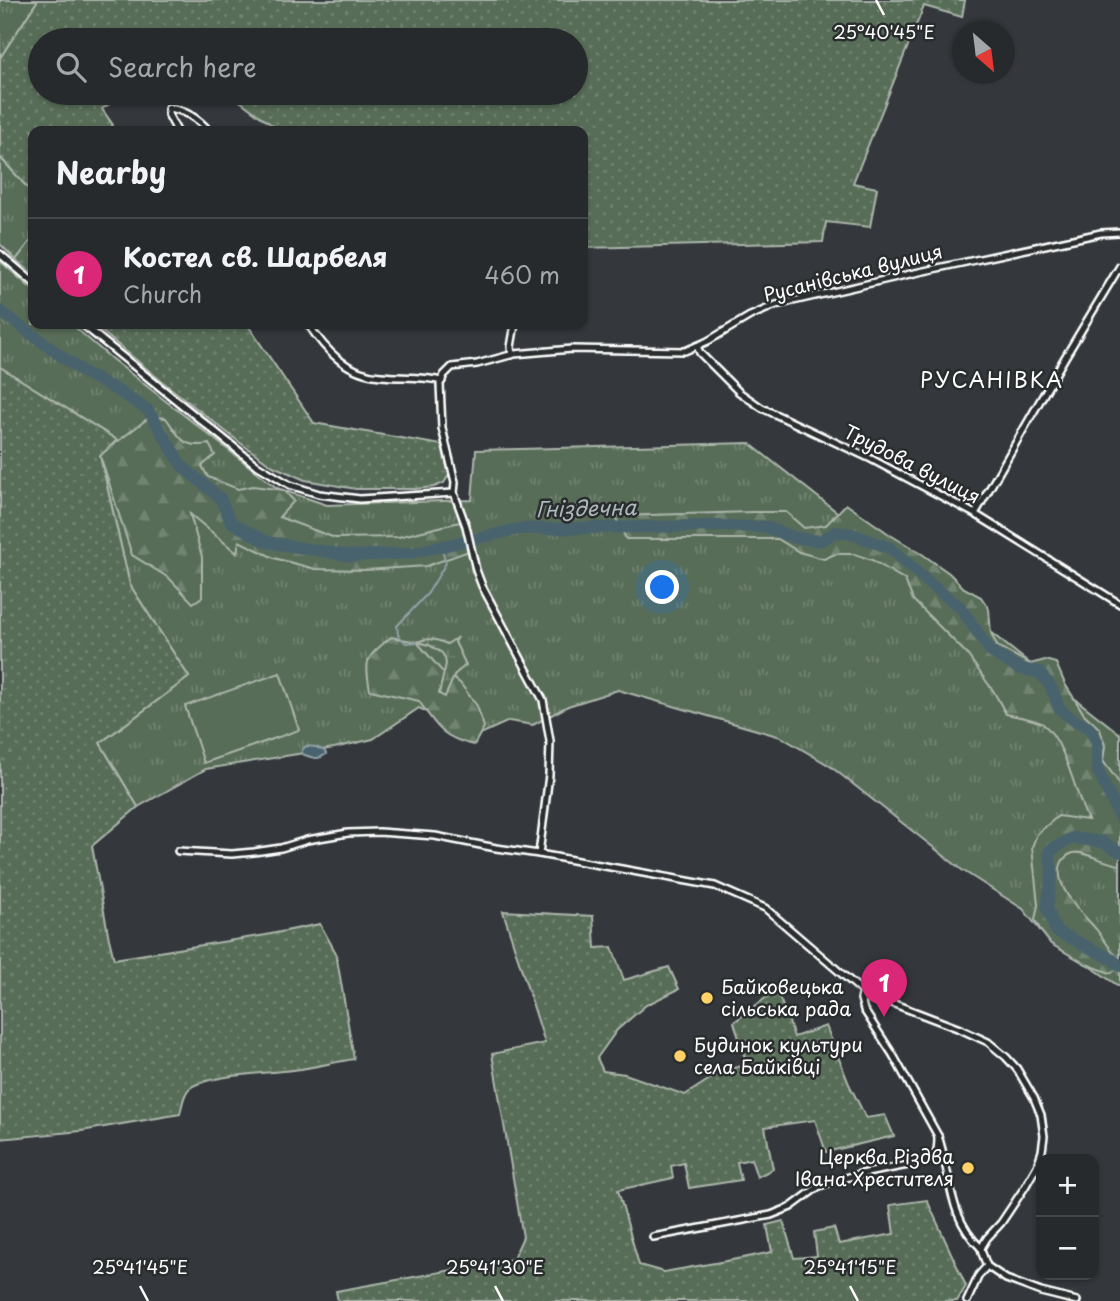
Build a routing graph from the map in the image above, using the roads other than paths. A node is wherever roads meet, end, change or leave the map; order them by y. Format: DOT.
graph roads {
  1 [pos="174,126"];
  2 [pos="205,126"];
  3 [pos="1120,232"];
  4 [pos="0,254"];
  5 [pos="1120,266"];
  6 [pos="28,278"];
  7 [pos="88,329"];
  8 [pos="311,329"];
  9 [pos="513,329"];
  10 [pos="697,346"];
  11 [pos="512,355"];
  12 [pos="442,381"];
  13 [pos="454,494"];
  14 [pos="975,514"];
  15 [pos="1120,604"];
  16 [pos="178,851"];
  17 [pos="539,854"];
  18 [pos="863,992"];
  19 [pos="938,1136"];
  20 [pos="653,1237"];
  21 [pos="981,1248"];
  22 [pos="987,1266"];
  23 [pos="967,1301"];
  24 [pos="1077,1301"];
  1 -- 2 [label="street"];
  3 -- 10 [label="street, Русанівська вулиця"];
  4 -- 6 [label="street"];
  5 -- 14 [label="street"];
  7 -- 13 [label="street"];
  8 -- 12 [label="street"];
  9 -- 11 [label="street"];
  10 -- 11 [label="street, Русанівська вулиця"];
  10 -- 14 [label="street, Трудова вулиця"];
  11 -- 12 [label="street, Русанівська вулиця"];
  12 -- 13 [label="street"];
  13 -- 17 [label="street"];
  14 -- 15 [label="street, Трудова вулиця"];
  16 -- 17 [label="street"];
  17 -- 18 [label="street"];
  18 -- 19 [label="street"];
  18 -- 21 [label="street"];
  19 -- 20 [label="street"];
  19 -- 21 [label="street"];
  21 -- 22 [label="street"];
  22 -- 23 [label="street"];
  22 -- 24 [label="street"];
}
